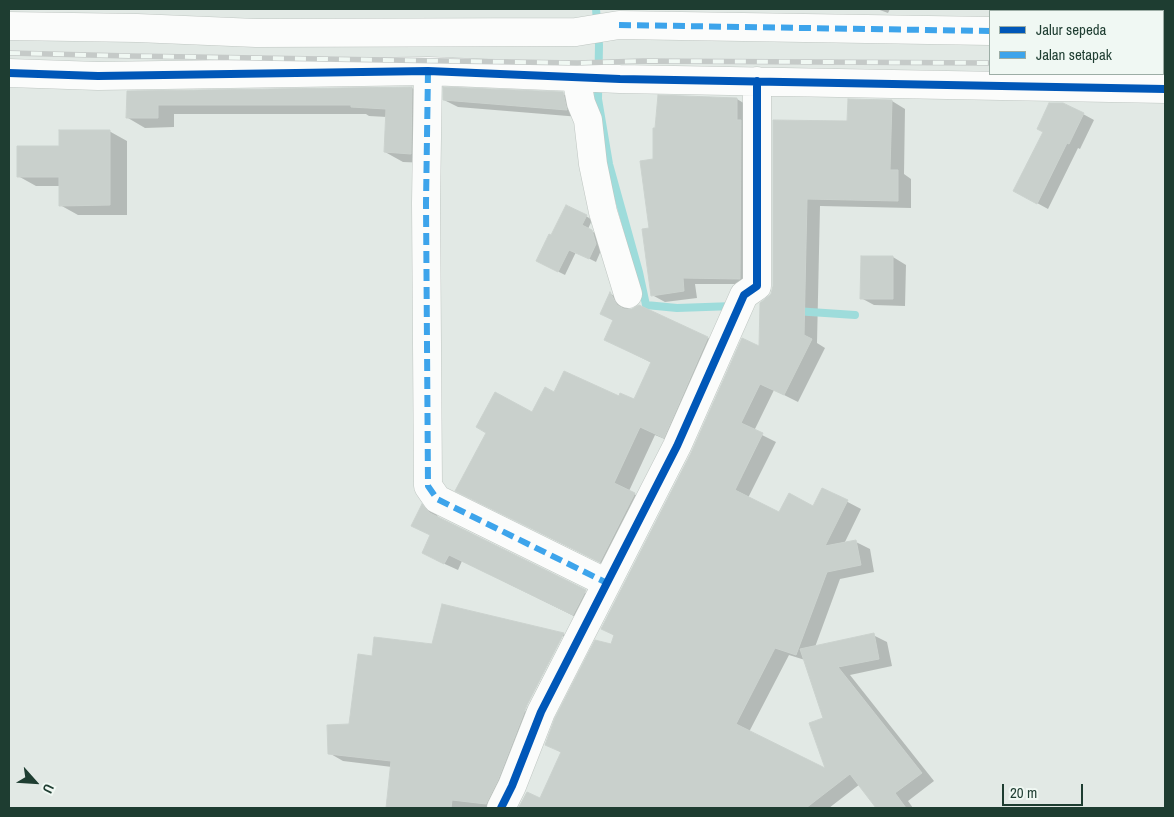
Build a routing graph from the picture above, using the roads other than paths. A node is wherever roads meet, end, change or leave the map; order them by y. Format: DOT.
graph roads {
  1 [pos="143,18"];
  2 [pos="420,20"];
  3 [pos="9,26"];
  4 [pos="989,32"];
  5 [pos="428,71"];
  6 [pos="9,73"];
  7 [pos="583,77"];
  8 [pos="757,80"];
  9 [pos="1165,89"];
  10 [pos="628,294"];
  11 [pos="607,583"];
  12 [pos="501,808"];
  1 -- 2 [label="street"];
  1 -- 3 [label="street"];
  2 -- 4 [label="street"];
  5 -- 6 [label="street"];
  5 -- 7 [label="street"];
  5 -- 11 [label="street"];
  7 -- 8 [label="street"];
  7 -- 10 [label="street"];
  8 -- 9 [label="street"];
  8 -- 11 [label="street"];
  11 -- 12 [label="street"];
}
